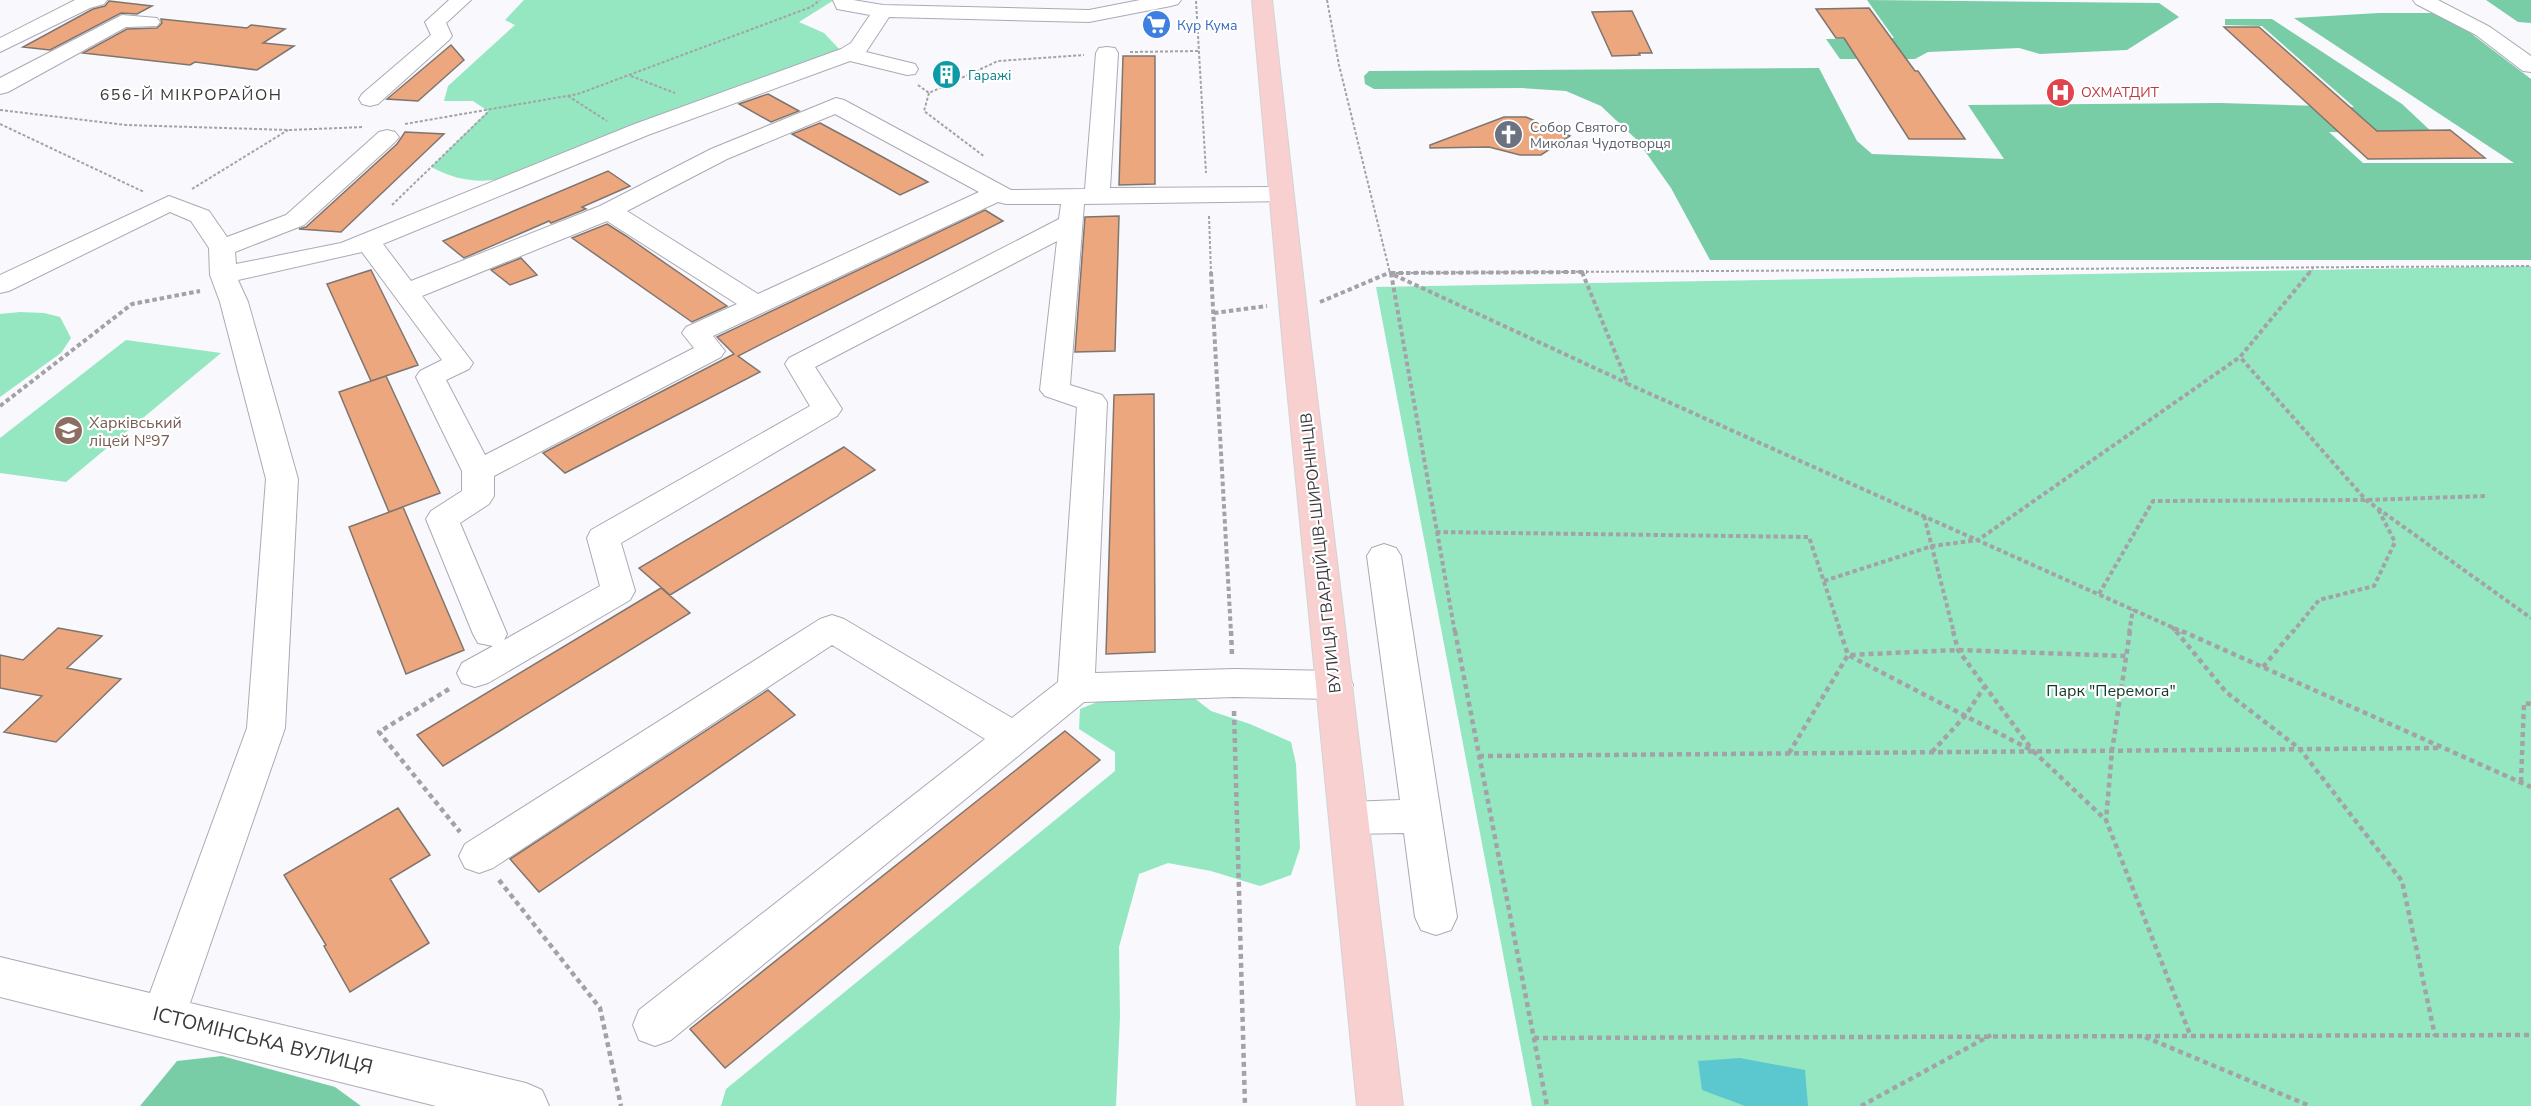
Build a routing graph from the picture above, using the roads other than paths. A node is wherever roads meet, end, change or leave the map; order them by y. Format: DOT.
graph roads {
  1 [pos="97,0"];
  2 [pos="461,0"];
  3 [pos="843,0"];
  4 [pos="1172,0"];
  5 [pos="1262,0"];
  6 [pos="2423,0"];
  7 [pos="1139,3"];
  8 [pos="878,7"];
  9 [pos="150,22"];
  10 [pos="0,46"];
  11 [pos="1107,53"];
  12 [pos="849,54"];
  13 [pos="2531,66"];
  14 [pos="901,68"];
  15 [pos="0,87"];
  16 [pos="370,99"];
  17 [pos="386,129"];
  18 [pos="990,189"];
  19 [pos="1281,194"];
  20 [pos="1081,205"];
  21 [pos="609,211"];
  22 [pos="367,242"];
  23 [pos="224,269"];
  24 [pos="0,285"];
  25 [pos="406,293"];
  26 [pos="757,305"];
  27 [pos="478,471"];
  28 [pos="1384,556"];
  29 [pos="490,634"];
  30 [pos="475,673"];
  31 [pos="1335,685"];
  32 [pos="1076,687"];
  33 [pos="1014,738"];
  34 [pos="1421,816"];
  35 [pos="1350,818"];
  36 [pos="479,856"];
  37 [pos="1436,917"];
  38 [pos="0,977"];
  39 [pos="164,1015"];
  40 [pos="655,1025"];
  41 [pos="526,1106"];
  42 [pos="1380,1106"];
  1 -- 10 [label="street"];
  2 -- 16 [label="street"];
  3 -- 8 [label="street"];
  4 -- 7 [label="street"];
  5 -- 19 [label="main road, ВУЛИЦЯ ГВАРДІЙЦІВ-ШИРОНІНЦІВ"];
  6 -- 13 [label="street"];
  7 -- 8 [label="street"];
  8 -- 12 [label="street"];
  9 -- 15 [label="street"];
  11 -- 20 [label="street"];
  12 -- 14 [label="street"];
  12 -- 22 [label="street"];
  17 -- 23 [label="street"];
  18 -- 20 [label="street"];
  18 -- 21 [label="street"];
  18 -- 26 [label="street"];
  19 -- 20 [label="street"];
  19 -- 31 [label="main road, ВУЛИЦЯ ГВАРДІЙЦІВ-ШИРОНІНЦІВ"];
  20 -- 30 [label="street"];
  20 -- 32 [label="street"];
  21 -- 25 [label="street"];
  21 -- 26 [label="street"];
  22 -- 23 [label="street"];
  22 -- 25 [label="street"];
  23 -- 24 [label="street"];
  23 -- 39 [label="street"];
  25 -- 27 [label="street"];
  26 -- 27 [label="street"];
  27 -- 29 [label="street"];
  28 -- 34 [label="street"];
  31 -- 32 [label="street"];
  31 -- 35 [label="main road, ВУЛИЦЯ ГВАРДІЙЦІВ-ШИРОНІНЦІВ"];
  32 -- 33 [label="street"];
  33 -- 36 [label="street"];
  33 -- 40 [label="street"];
  34 -- 35 [label="street"];
  34 -- 37 [label="street"];
  35 -- 42 [label="main road, ВУЛИЦЯ ГВАРДІЙЦІВ-ШИРОНІНЦІВ"];
  38 -- 39 [label="street, ІСТОМІНСЬКА ВУЛИЦЯ"];
  39 -- 41 [label="street, ІСТОМІНСЬКА ВУЛИЦЯ"];
}
